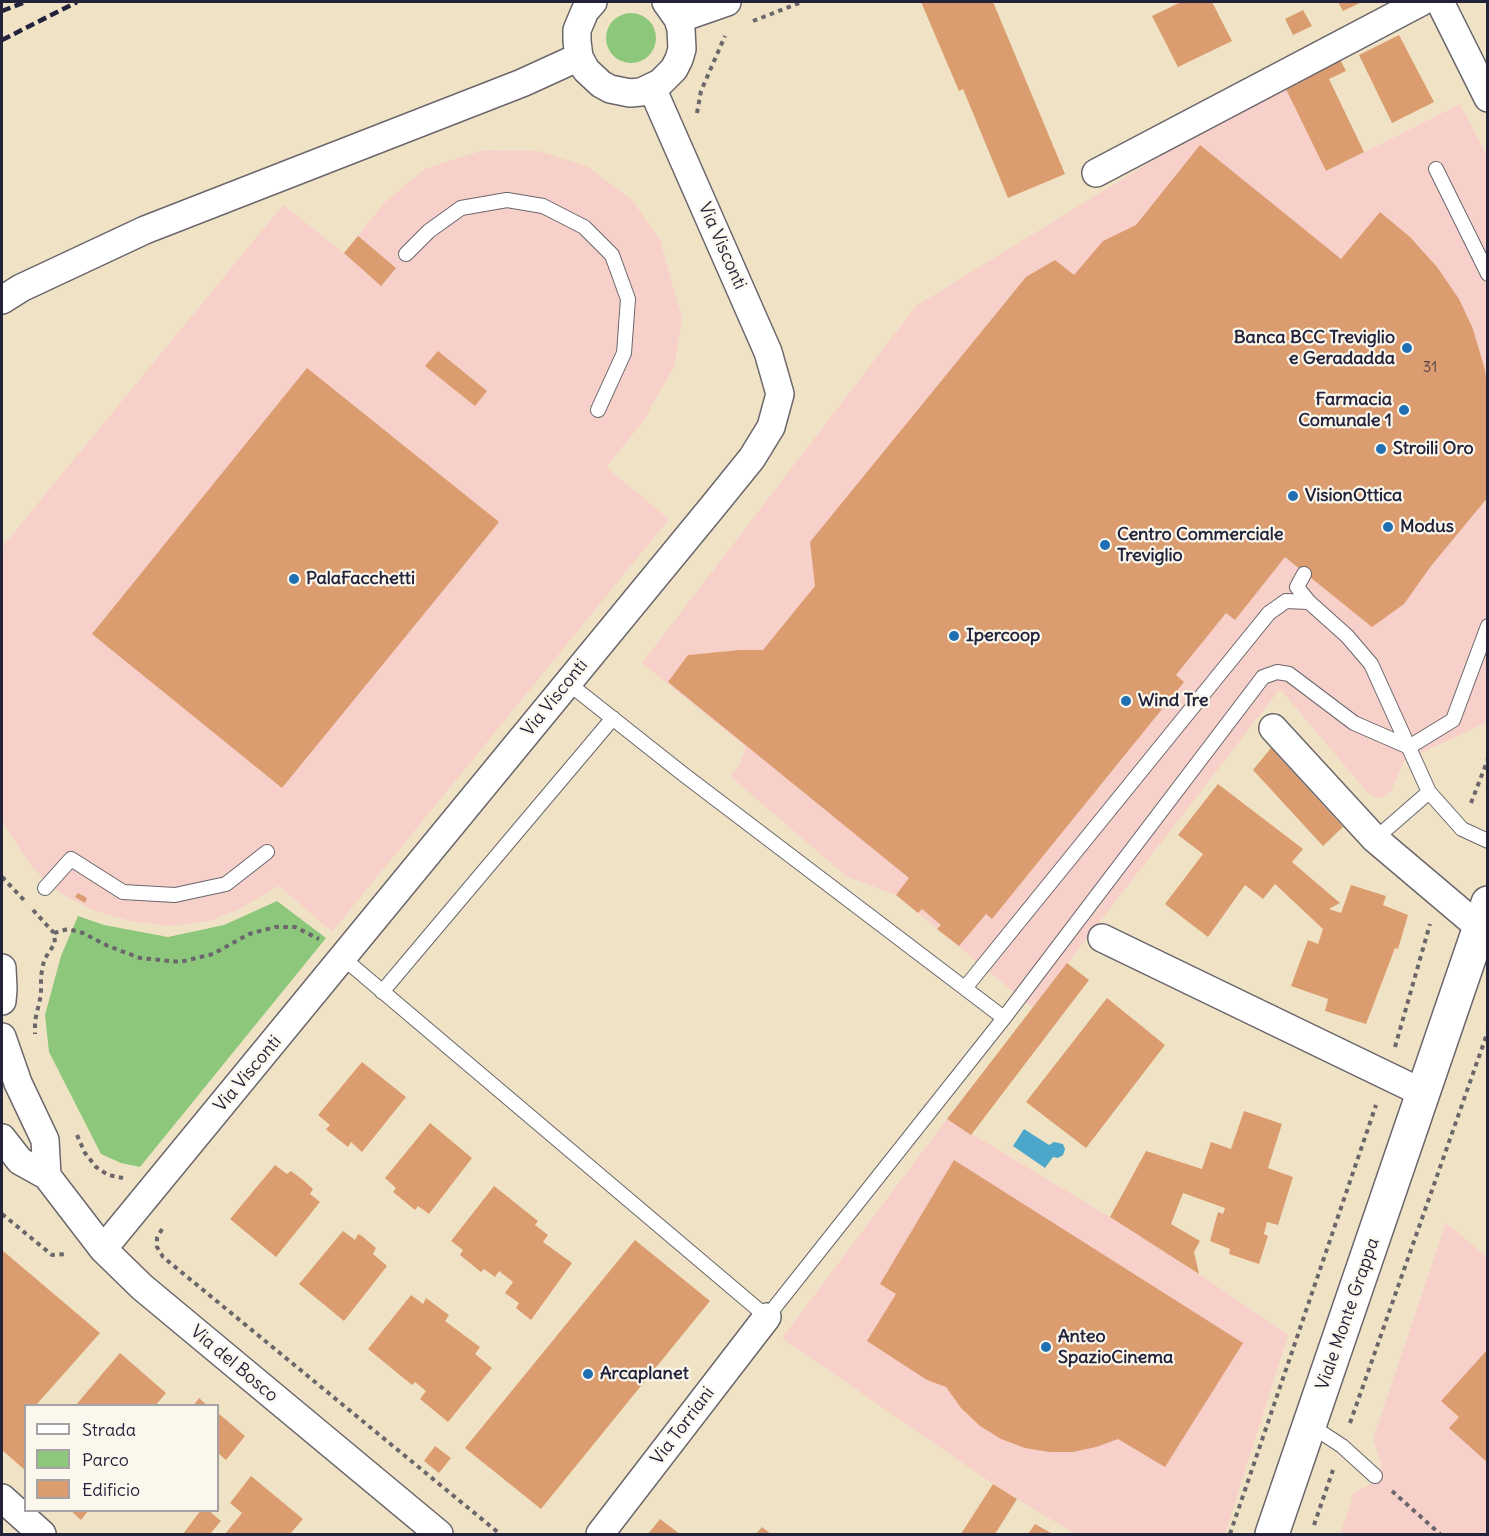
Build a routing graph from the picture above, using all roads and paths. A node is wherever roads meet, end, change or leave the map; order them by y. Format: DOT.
graph roads {
  1 [pos="593,2"];
  2 [pos="727,2"];
  3 [pos="1420,2"];
  4 [pos="1440,2"];
  5 [pos="672,10"];
  6 [pos="579,57"];
  7 [pos="652,88"];
  8 [pos="1488,98"];
  9 [pos="1436,169"];
  10 [pos="1096,173"];
  11 [pos="406,254"];
  12 [pos="1488,274"];
  13 [pos="2,300"];
  14 [pos="598,410"];
  15 [pos="1304,574"];
  16 [pos="1309,602"];
  17 [pos="1488,626"];
  18 [pos="568,683"];
  19 [pos="613,718"];
  20 [pos="1273,728"];
  21 [pos="1409,747"];
  22 [pos="1488,759"];
  23 [pos="1476,790"];
  24 [pos="1429,792"];
  25 [pos="1375,839"];
  26 [pos="1488,841"];
  27 [pos="267,852"];
  28 [pos="2,877"];
  29 [pos="45,888"];
  30 [pos="1431,919"];
  31 [pos="1485,923"];
  32 [pos="54,933"];
  33 [pos="1102,939"];
  34 [pos="343,958"];
  35 [pos="2,968"];
  36 [pos="965,988"];
  37 [pos="382,992"];
  38 [pos="2,1001"];
  39 [pos="1004,1018"];
  40 [pos="1488,1031"];
  41 [pos="2,1037"];
  42 [pos="35,1040"];
  43 [pos="1387,1076"];
  44 [pos="1423,1093"];
  45 [pos="75,1132"];
  46 [pos="2,1138"];
  47 [pos="47,1176"];
  48 [pos="146,1197"];
  49 [pos="2,1214"];
  50 [pos="103,1249"];
  51 [pos="767,1317"];
  52 [pos="1310,1425"];
  53 [pos="1342,1446"];
  54 [pos="1375,1476"];
  55 [pos="2,1498"];
  56 [pos="42,1534"];
  57 [pos="439,1534"];
  58 [pos="600,1534"];
  59 [pos="1230,1534"];
  60 [pos="1272,1534"];
  61 [pos="1310,1534"];
  62 [pos="1440,1534"];
  1 -- 6 [label="street"];
  2 -- 5 [label="street"];
  3 -- 10 [label="street"];
  4 -- 8 [label="street"];
  5 -- 7 [label="street"];
  6 -- 7 [label="street"];
  6 -- 13 [label="street"];
  7 -- 18 [label="street, Via Visconti"];
  9 -- 12 [label="lane"];
  11 -- 14 [label="lane"];
  15 -- 16 [label="lane"];
  16 -- 21 [label="lane"];
  16 -- 36 [label="lane"];
  17 -- 21 [label="lane"];
  18 -- 19 [label="lane"];
  18 -- 34 [label="street, Via Visconti"];
  19 -- 36 [label="lane"];
  19 -- 37 [label="lane"];
  20 -- 25 [label="street"];
  21 -- 24 [label="lane"];
  21 -- 39 [label="lane"];
  22 -- 23 [label="path"];
  24 -- 25 [label="lane"];
  24 -- 26 [label="lane"];
  25 -- 31 [label="street"];
  27 -- 29 [label="lane"];
  28 -- 32 [label="path"];
  30 -- 43 [label="path"];
  31 -- 44 [label="main road, Viale Monte Grappa"];
  32 -- 34 [label="path"];
  32 -- 42 [label="path"];
  33 -- 43 [label="street"];
  34 -- 37 [label="lane"];
  34 -- 48 [label="street, Via Visconti"];
  35 -- 38 [label="street"];
  36 -- 39 [label="lane"];
  37 -- 51 [label="lane"];
  39 -- 51 [label="lane"];
  40 -- 53 [label="path"];
  41 -- 47 [label="street"];
  43 -- 44 [label="street"];
  43 -- 59 [label="path"];
  44 -- 52 [label="main road, Viale Monte Grappa"];
  45 -- 48 [label="path"];
  46 -- 47 [label="street, Via del Bosco"];
  47 -- 50 [label="street, Via del Bosco"];
  48 -- 50 [label="street, Via Visconti"];
  49 -- 50 [label="path"];
  50 -- 57 [label="street, Via del Bosco"];
  51 -- 58 [label="street, Via Torriani"];
  52 -- 53 [label="lane"];
  52 -- 60 [label="main road, Viale Monte Grappa"];
  53 -- 54 [label="lane"];
  53 -- 61 [label="path"];
  54 -- 62 [label="path"];
  55 -- 56 [label="street"];
}
